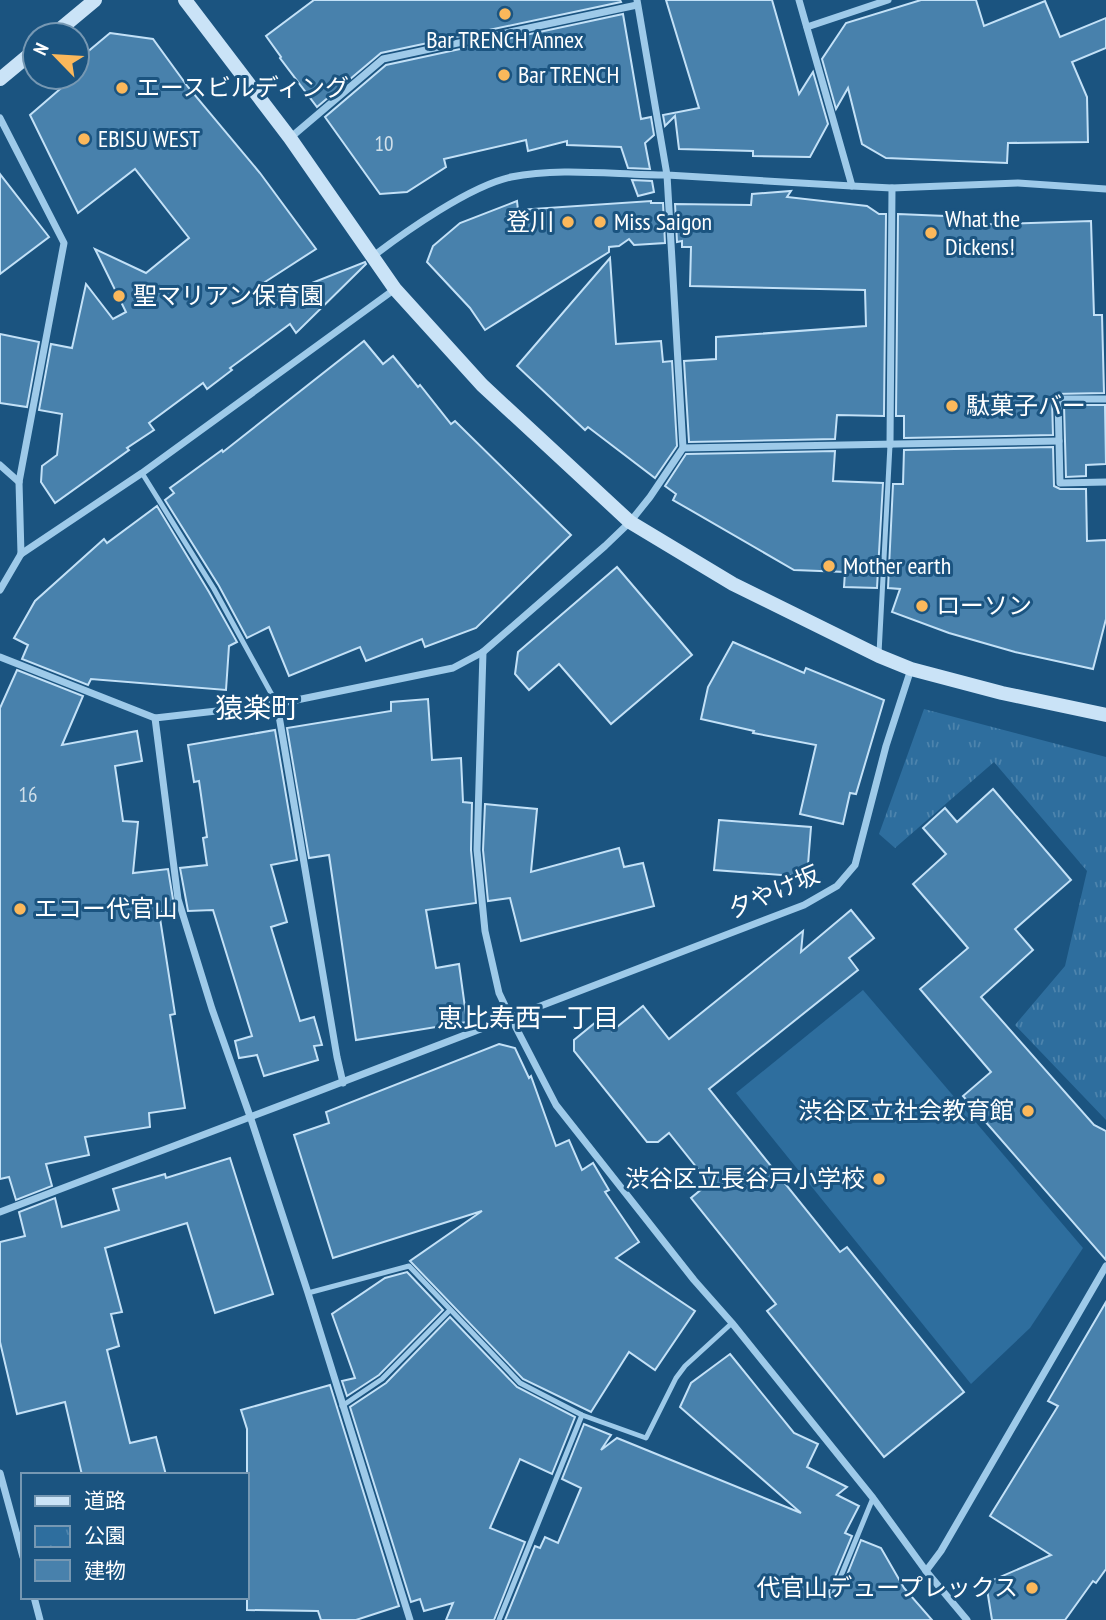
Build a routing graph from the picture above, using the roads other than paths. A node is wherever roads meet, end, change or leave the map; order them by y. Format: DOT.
graph roads {
  1 [pos="95,0"];
  2 [pos="185,0"];
  3 [pos="799,0"];
  4 [pos="888,0"];
  5 [pos="637,3"];
  6 [pos="70,21"];
  7 [pos="807,27"];
  8 [pos="21,62"];
  9 [pos="0,79"];
  10 [pos="0,118"];
  11 [pos="290,138"];
  12 [pos="667,175"];
  13 [pos="852,187"];
  14 [pos="892,188"];
  15 [pos="1106,189"];
  16 [pos="372,257"];
  17 [pos="396,289"];
  18 [pos="1106,398"];
  19 [pos="1059,441"];
  20 [pos="890,445"];
  21 [pos="683,448"];
  22 [pos="0,464"];
  23 [pos="142,473"];
  24 [pos="19,482"];
  25 [pos="1106,482"];
  26 [pos="630,522"];
  27 [pos="21,554"];
  28 [pos="0,590"];
  29 [pos="483,652"];
  30 [pos="879,656"];
  31 [pos="0,657"];
  32 [pos="911,669"];
  33 [pos="277,704"];
  34 [pos="1106,715"];
  35 [pos="155,718"];
  36 [pos="510,1016"];
  37 [pos="343,1083"];
  38 [pos="251,1119"];
  39 [pos="0,1212"];
  40 [pos="1106,1266"];
  41 [pos="308,1293"];
  42 [pos="449,1311"];
  43 [pos="732,1323"];
  44 [pos="342,1406"];
  45 [pos="582,1415"];
  46 [pos="0,1473"];
  47 [pos="873,1498"];
  48 [pos="21,1550"];
  49 [pos="926,1571"];
  50 [pos="834,1593"];
  51 [pos="35,1599"];
  52 [pos="40,1620"];
  53 [pos="410,1620"];
  54 [pos="499,1620"];
  55 [pos="967,1620"];
  1 -- 6 [label="street"];
  2 -- 11 [label="street"];
  3 -- 7 [label="street"];
  4 -- 7 [label="street"];
  5 -- 11 [label="street"];
  5 -- 12 [label="street"];
  7 -- 13 [label="street"];
  8 -- 9 [label="street"];
  10 -- 24 [label="street"];
  11 -- 16 [label="street"];
  12 -- 13 [label="street"];
  12 -- 16 [label="street"];
  12 -- 21 [label="street"];
  13 -- 14 [label="street"];
  14 -- 15 [label="street"];
  14 -- 20 [label="street"];
  16 -- 17 [label="street"];
  17 -- 23 [label="street"];
  17 -- 26 [label="street"];
  18 -- 19 [label="street"];
  19 -- 20 [label="street"];
  19 -- 25 [label="street"];
  20 -- 21 [label="street"];
  20 -- 30 [label="lane"];
  21 -- 26 [label="street"];
  22 -- 24 [label="street"];
  23 -- 27 [label="street"];
  23 -- 33 [label="lane"];
  24 -- 27 [label="street"];
  26 -- 29 [label="street"];
  26 -- 30 [label="street"];
  27 -- 28 [label="street"];
  29 -- 33 [label="street"];
  29 -- 36 [label="street"];
  30 -- 32 [label="street"];
  31 -- 35 [label="street"];
  32 -- 34 [label="street"];
  32 -- 36 [label="street, 夕やけ坂"];
  33 -- 35 [label="street"];
  33 -- 37 [label="street"];
  35 -- 38 [label="street"];
  36 -- 37 [label="street, 夕やけ坂"];
  36 -- 43 [label="street"];
  37 -- 38 [label="street, 夕やけ坂"];
  38 -- 39 [label="street, 夕やけ坂"];
  38 -- 41 [label="street"];
  40 -- 49 [label="street"];
  41 -- 42 [label="lane"];
  41 -- 44 [label="street"];
  42 -- 44 [label="lane"];
  42 -- 45 [label="lane"];
  43 -- 45 [label="lane"];
  43 -- 47 [label="street"];
  44 -- 53 [label="street"];
  45 -- 54 [label="lane"];
  46 -- 48 [label="street"];
  47 -- 49 [label="street"];
  47 -- 50 [label="lane"];
  49 -- 55 [label="street"];
  51 -- 52 [label="street"];
}
